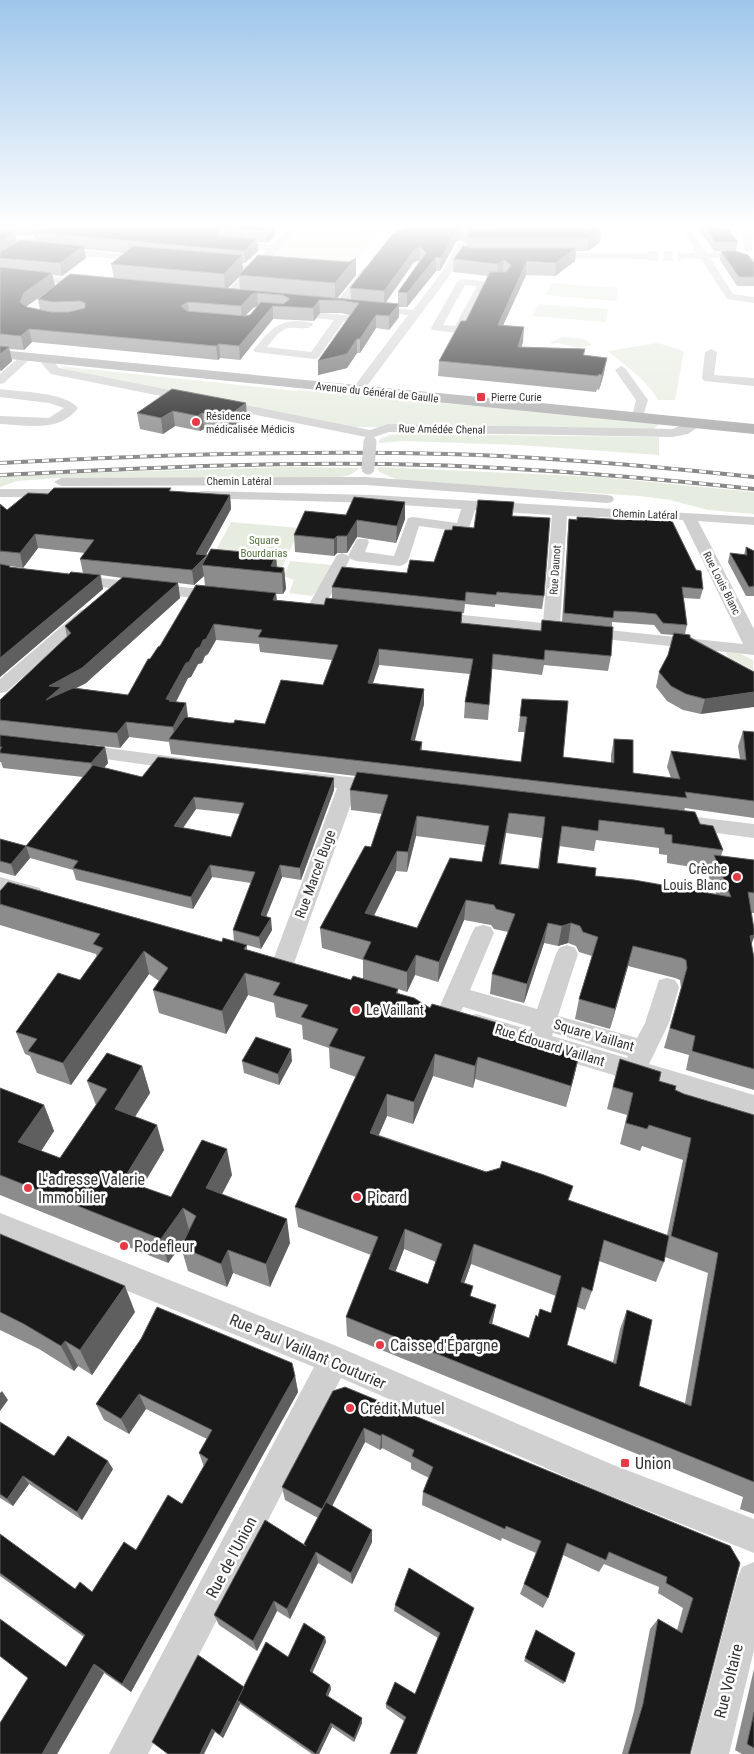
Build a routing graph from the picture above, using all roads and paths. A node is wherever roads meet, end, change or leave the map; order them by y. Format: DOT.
graph roads {
  1 [pos="392,307"];
  2 [pos="416,307"];
  3 [pos="448,307"];
  4 [pos="471,307"];
  5 [pos="277,312"];
  6 [pos="341,318"];
  7 [pos="441,318"];
  8 [pos="404,320"];
  9 [pos="334,328"];
  10 [pos="711,352"];
  11 [pos="0,354"];
  12 [pos="26,357"];
  13 [pos="47,359"];
  14 [pos="621,370"];
  15 [pos="0,380"];
  16 [pos="754,382"];
  17 [pos="357,390"];
  18 [pos="0,394"];
  19 [pos="638,417"];
  20 [pos="0,420"];
  21 [pos="698,423"];
  22 [pos="754,429"];
  23 [pos="370,438"];
  24 [pos="367,474"];
  25 [pos="6,493"];
  26 [pos="0,502"];
  27 [pos="469,505"];
  28 [pos="560,511"];
  29 [pos="688,516"];
  30 [pos="754,521"];
  31 [pos="362,542"];
  32 [pos="342,558"];
  33 [pos="55,578"];
  34 [pos="120,586"];
  35 [pos="233,597"];
  36 [pos="300,604"];
  37 [pos="316,606"];
  38 [pos="334,607"];
  39 [pos="417,615"];
  40 [pos="551,629"];
  41 [pos="754,650"];
  42 [pos="0,688"];
  43 [pos="59,748"];
  44 [pos="199,766"];
  45 [pos="286,776"];
  46 [pos="349,783"];
  47 [pos="402,789"];
  48 [pos="656,819"];
  49 [pos="754,831"];
  50 [pos="0,885"];
  51 [pos="56,901"];
  52 [pos="483,932"];
  53 [pos="567,954"];
  54 [pos="282,966"];
  55 [pos="667,987"];
  56 [pos="541,1031"];
  57 [pos="639,1060"];
  58 [pos="754,1106"];
  59 [pos="0,1226"];
  60 [pos="334,1360"];
  61 [pos="754,1536"];
  62 [pos="754,1579"];
  63 [pos="128,1754"];
  64 [pos="710,1754"];
  1 -- 8 [label="street"];
  2 -- 8 [label="street"];
  3 -- 7 [label="street"];
  4 -- 7 [label="street"];
  5 -- 6 [label="street"];
  6 -- 8 [label="street"];
  6 -- 9 [label="street"];
  7 -- 8 [label="street"];
  8 -- 17 [label="street"];
  9 -- 9 [label="street"];
  10 -- 16 [label="street"];
  11 -- 12 [label="main road, Avenue du Général de Gaulle"];
  12 -- 13 [label="main road, Avenue du Général de Gaulle"];
  12 -- 15 [label="street"];
  13 -- 17 [label="main road, Avenue du Général de Gaulle"];
  13 -- 23 [label="street, Rue Amédée Chenal"];
  14 -- 19 [label="street"];
  17 -- 19 [label="main road, Avenue du Général de Gaulle"];
  18 -- 20 [label="street"];
  19 -- 21 [label="main road, Avenue du Général de Gaulle"];
  21 -- 22 [label="main road, Avenue du Général de Gaulle"];
  21 -- 23 [label="street, Rue Amédée Chenal"];
  23 -- 24 [label="street, bridge"];
  24 -- 25 [label="street, Chemin Latéral"];
  24 -- 29 [label="street, Chemin Latéral"];
  25 -- 26 [label="street"];
  25 -- 27 [label="street, Chemin Latéral"];
  27 -- 28 [label="street, Chemin Latéral"];
  27 -- 31 [label="street"];
  28 -- 29 [label="street, Chemin Latéral"];
  28 -- 40 [label="street, Rue Daunot"];
  29 -- 30 [label="street"];
  29 -- 41 [label="street, Rue Louis Blanc"];
  32 -- 37 [label="street"];
  33 -- 34 [label="street"];
  34 -- 35 [label="street"];
  34 -- 42 [label="street"];
  36 -- 37 [label="street"];
  37 -- 38 [label="street"];
  39 -- 40 [label="street"];
  40 -- 41 [label="street"];
  43 -- 44 [label="street"];
  45 -- 46 [label="street"];
  46 -- 47 [label="street"];
  46 -- 54 [label="street, Rue Marcel Buge"];
  48 -- 49 [label="street"];
  50 -- 51 [label="street"];
  52 -- 56 [label="street, Square Vaillant"];
  53 -- 56 [label="street, Square Vaillant"];
  55 -- 57 [label="street, Square Vaillant"];
  56 -- 57 [label="street, Square Vaillant"];
  57 -- 58 [label="street"];
  59 -- 60 [label="street, Rue Paul Vaillant Couturier"];
  60 -- 61 [label="street, Rue Paul Vaillant Couturier"];
  60 -- 63 [label="street, Rue de l'Union"];
  62 -- 64 [label="street, Rue Voltaire"];
}
